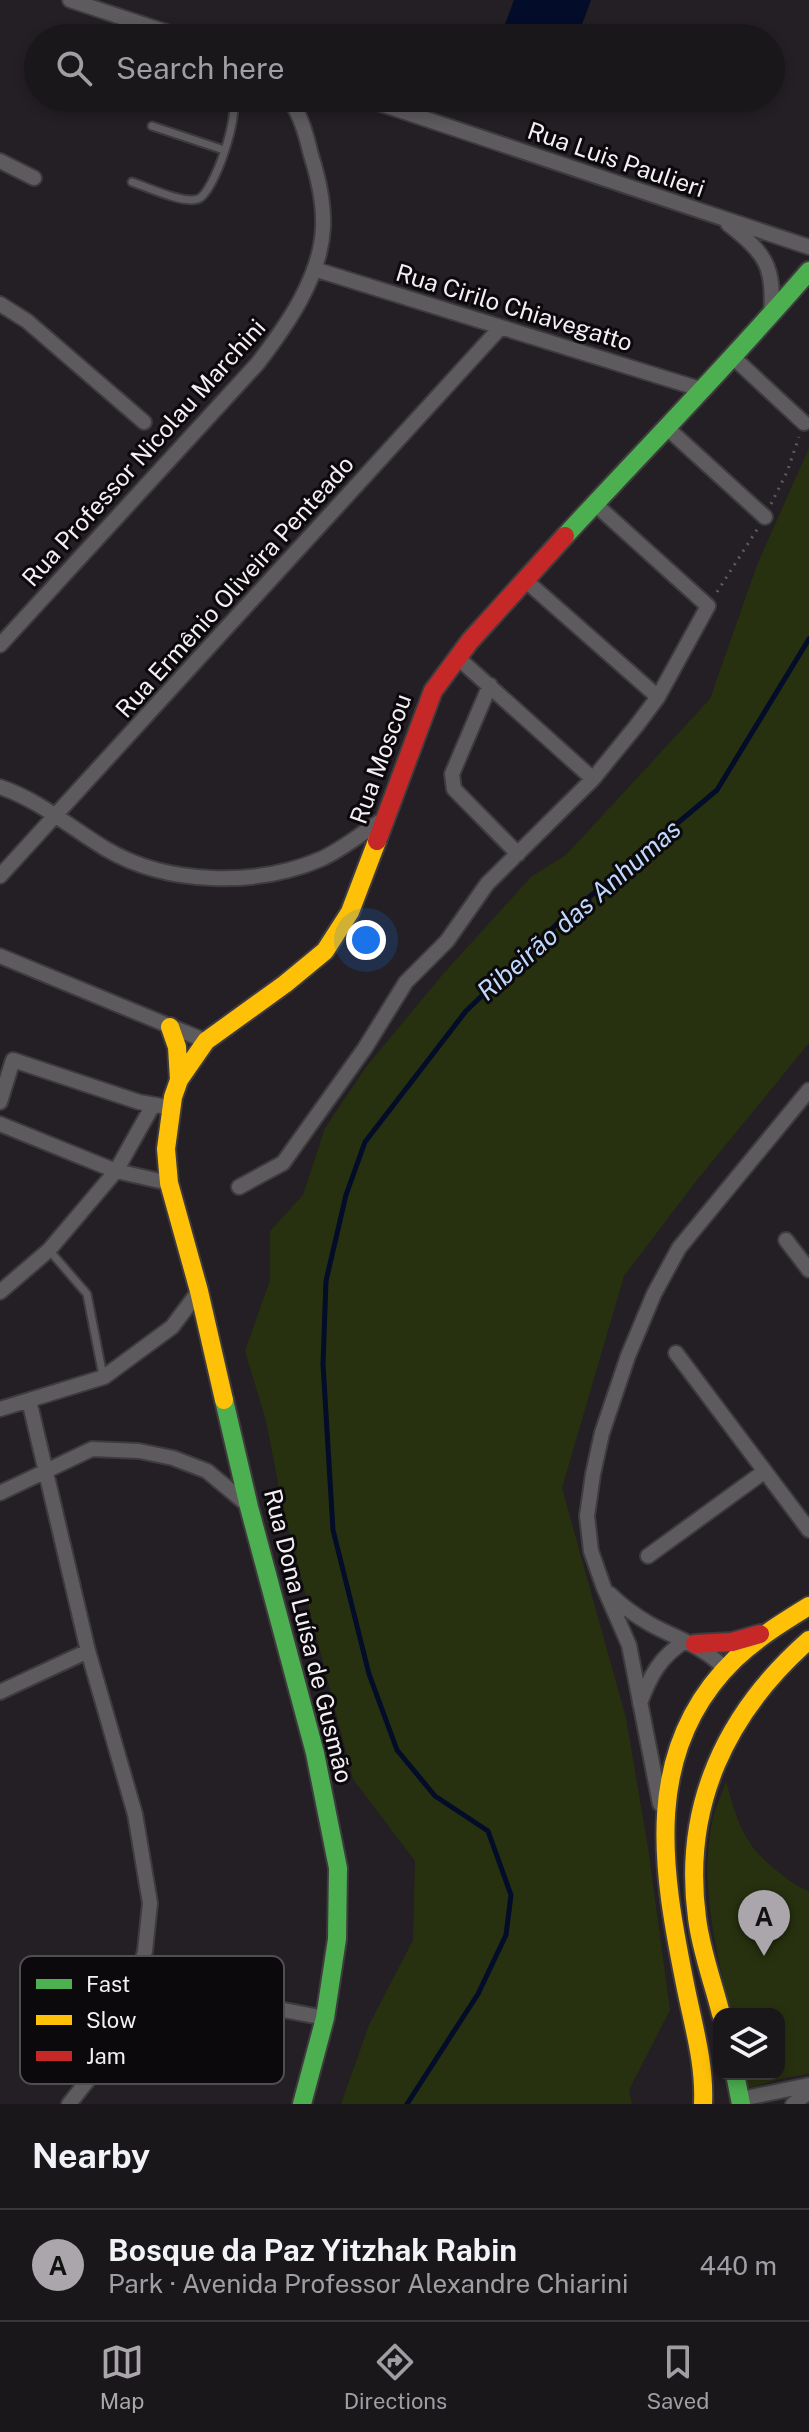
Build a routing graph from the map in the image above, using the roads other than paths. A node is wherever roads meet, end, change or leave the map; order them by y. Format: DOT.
graph roads {
  1 [pos="70,0"];
  2 [pos="128,24"];
  3 [pos="235,112"];
  4 [pos="299,112"];
  5 [pos="405,112"];
  6 [pos="152,126"];
  7 [pos="224,150"];
  8 [pos="0,161"];
  9 [pos="34,178"];
  10 [pos="132,182"];
  11 [pos="718,217"];
  12 [pos="809,247"];
  13 [pos="314,269"];
  14 [pos="809,271"];
  15 [pos="0,304"];
  16 [pos="771,315"];
  17 [pos="501,327"];
  18 [pos="734,358"];
  19 [pos="700,389"];
  20 [pos="144,422"];
  21 [pos="804,423"];
  22 [pos="666,427"];
  23 [pos="595,504"];
  24 [pos="765,517"];
  25 [pos="525,580"];
  26 [pos="0,645"];
  27 [pos="457,657"];
  28 [pos="490,685"];
  29 [pos="658,697"];
  30 [pos="593,779"];
  31 [pos="0,787"];
  32 [pos="57,816"];
  33 [pos="385,819"];
  34 [pos="518,854"];
  35 [pos="0,876"];
  36 [pos="0,956"];
  37 [pos="170,1027"];
  38 [pos="206,1041"];
  39 [pos="179,1080"];
  40 [pos="809,1090"];
  41 [pos="0,1102"];
  42 [pos="0,1124"];
  43 [pos="116,1171"];
  44 [pos="169,1183"];
  45 [pos="239,1187"];
  46 [pos="786,1240"];
  47 [pos="49,1250"];
  48 [pos="809,1270"];
  49 [pos="199,1291"];
  50 [pos="0,1292"];
  51 [pos="676,1353"];
  52 [pos="104,1377"];
  53 [pos="29,1400"];
  54 [pos="0,1409"];
  55 [pos="765,1471"];
  56 [pos="45,1472"];
  57 [pos="0,1493"];
  58 [pos="249,1507"];
  59 [pos="809,1530"];
  60 [pos="648,1556"];
  61 [pos="604,1588"];
  62 [pos="809,1606"];
  63 [pos="769,1631"];
  64 [pos="809,1640"];
  65 [pos="690,1642"];
  66 [pos="88,1651"];
  67 [pos="725,1669"];
  68 [pos="0,1692"];
  69 [pos="640,1703"];
  70 [pos="738,1720"];
  71 [pos="664,1824"];
  72 [pos="144,1956"];
  73 [pos="720,2008"];
  74 [pos="284,2010"];
  75 [pos="325,2018"];
  76 [pos="736,2080"];
  77 [pos="85,2084"];
  78 [pos="809,2085"];
  79 [pos="809,2092"];
  80 [pos="741,2102"];
  81 [pos="69,2104"];
  82 [pos="302,2104"];
  83 [pos="703,2104"];
  84 [pos="793,2104"];
  1 -- 2 [label="street"];
  3 -- 7 [label="lane"];
  4 -- 13 [label="street, Rua Professor Nicolau Marchini"];
  5 -- 11 [label="street, Rua Luis Paulieri"];
  6 -- 7 [label="lane"];
  7 -- 10 [label="lane"];
  8 -- 9 [label="street"];
  11 -- 12 [label="street, Rua Luis Paulieri"];
  11 -- 16 [label="street, Rua Luis Paulieri"];
  13 -- 17 [label="street, Rua Cirilo Chiavegatto"];
  13 -- 26 [label="street, Rua Professor Nicolau Marchini"];
  14 -- 16 [label="street, Rua Moscou"];
  15 -- 20 [label="street"];
  16 -- 18 [label="street, Rua Moscou"];
  17 -- 19 [label="street, Rua Cirilo Chiavegatto"];
  17 -- 32 [label="street, Rua Ermênio Oliveira Penteado"];
  18 -- 19 [label="street, Rua Moscou"];
  18 -- 21 [label="street"];
  19 -- 22 [label="street, Rua Moscou"];
  22 -- 23 [label="street, Rua Moscou"];
  22 -- 24 [label="street"];
  23 -- 25 [label="street, Rua Moscou"];
  23 -- 29 [label="street"];
  25 -- 27 [label="street, Rua Moscou"];
  25 -- 29 [label="street"];
  27 -- 28 [label="street"];
  27 -- 33 [label="street, Rua Moscou"];
  28 -- 30 [label="street"];
  28 -- 34 [label="street"];
  29 -- 30 [label="street"];
  30 -- 34 [label="street"];
  31 -- 32 [label="street"];
  32 -- 33 [label="street"];
  32 -- 35 [label="street, Rua Ermênio Oliveira Penteado"];
  33 -- 38 [label="street, Rua Moscou"];
  34 -- 45 [label="street"];
  36 -- 37 [label="street"];
  37 -- 38 [label="street"];
  37 -- 39 [label="street"];
  38 -- 39 [label="street, Rua Moscou"];
  39 -- 44 [label="street, Rua Moscou"];
  40 -- 61 [label="street"];
  41 -- 43 [label="street"];
  42 -- 43 [label="street"];
  43 -- 44 [label="street"];
  43 -- 47 [label="street"];
  44 -- 49 [label="street, Rua Dona Luísa de Gusmão"];
  46 -- 48 [label="street"];
  47 -- 50 [label="street"];
  47 -- 52 [label="lane"];
  49 -- 52 [label="street"];
  49 -- 58 [label="street, Rua Dona Luísa de Gusmão"];
  51 -- 55 [label="street"];
  52 -- 53 [label="street"];
  53 -- 54 [label="street"];
  53 -- 56 [label="street"];
  55 -- 59 [label="street"];
  55 -- 60 [label="street"];
  56 -- 57 [label="street"];
  56 -- 58 [label="street"];
  56 -- 66 [label="street"];
  58 -- 75 [label="street, Rua Dona Luísa de Gusmão"];
  61 -- 65 [label="street"];
  61 -- 69 [label="street"];
  62 -- 63 [label="street"];
  63 -- 65 [label="street"];
  63 -- 67 [label="street"];
  64 -- 70 [label="street"];
  65 -- 67 [label="street"];
  65 -- 69 [label="street"];
  66 -- 68 [label="street"];
  66 -- 72 [label="street"];
  67 -- 70 [label="street"];
  67 -- 71 [label="street"];
  69 -- 71 [label="street"];
  70 -- 73 [label="street"];
  71 -- 83 [label="street"];
  74 -- 75 [label="street"];
  75 -- 82 [label="street, Rua Dona Luísa de Gusmão"];
  76 -- 80 [label="street"];
  77 -- 81 [label="street"];
  78 -- 80 [label="street"];
  79 -- 84 [label="street"];
}
